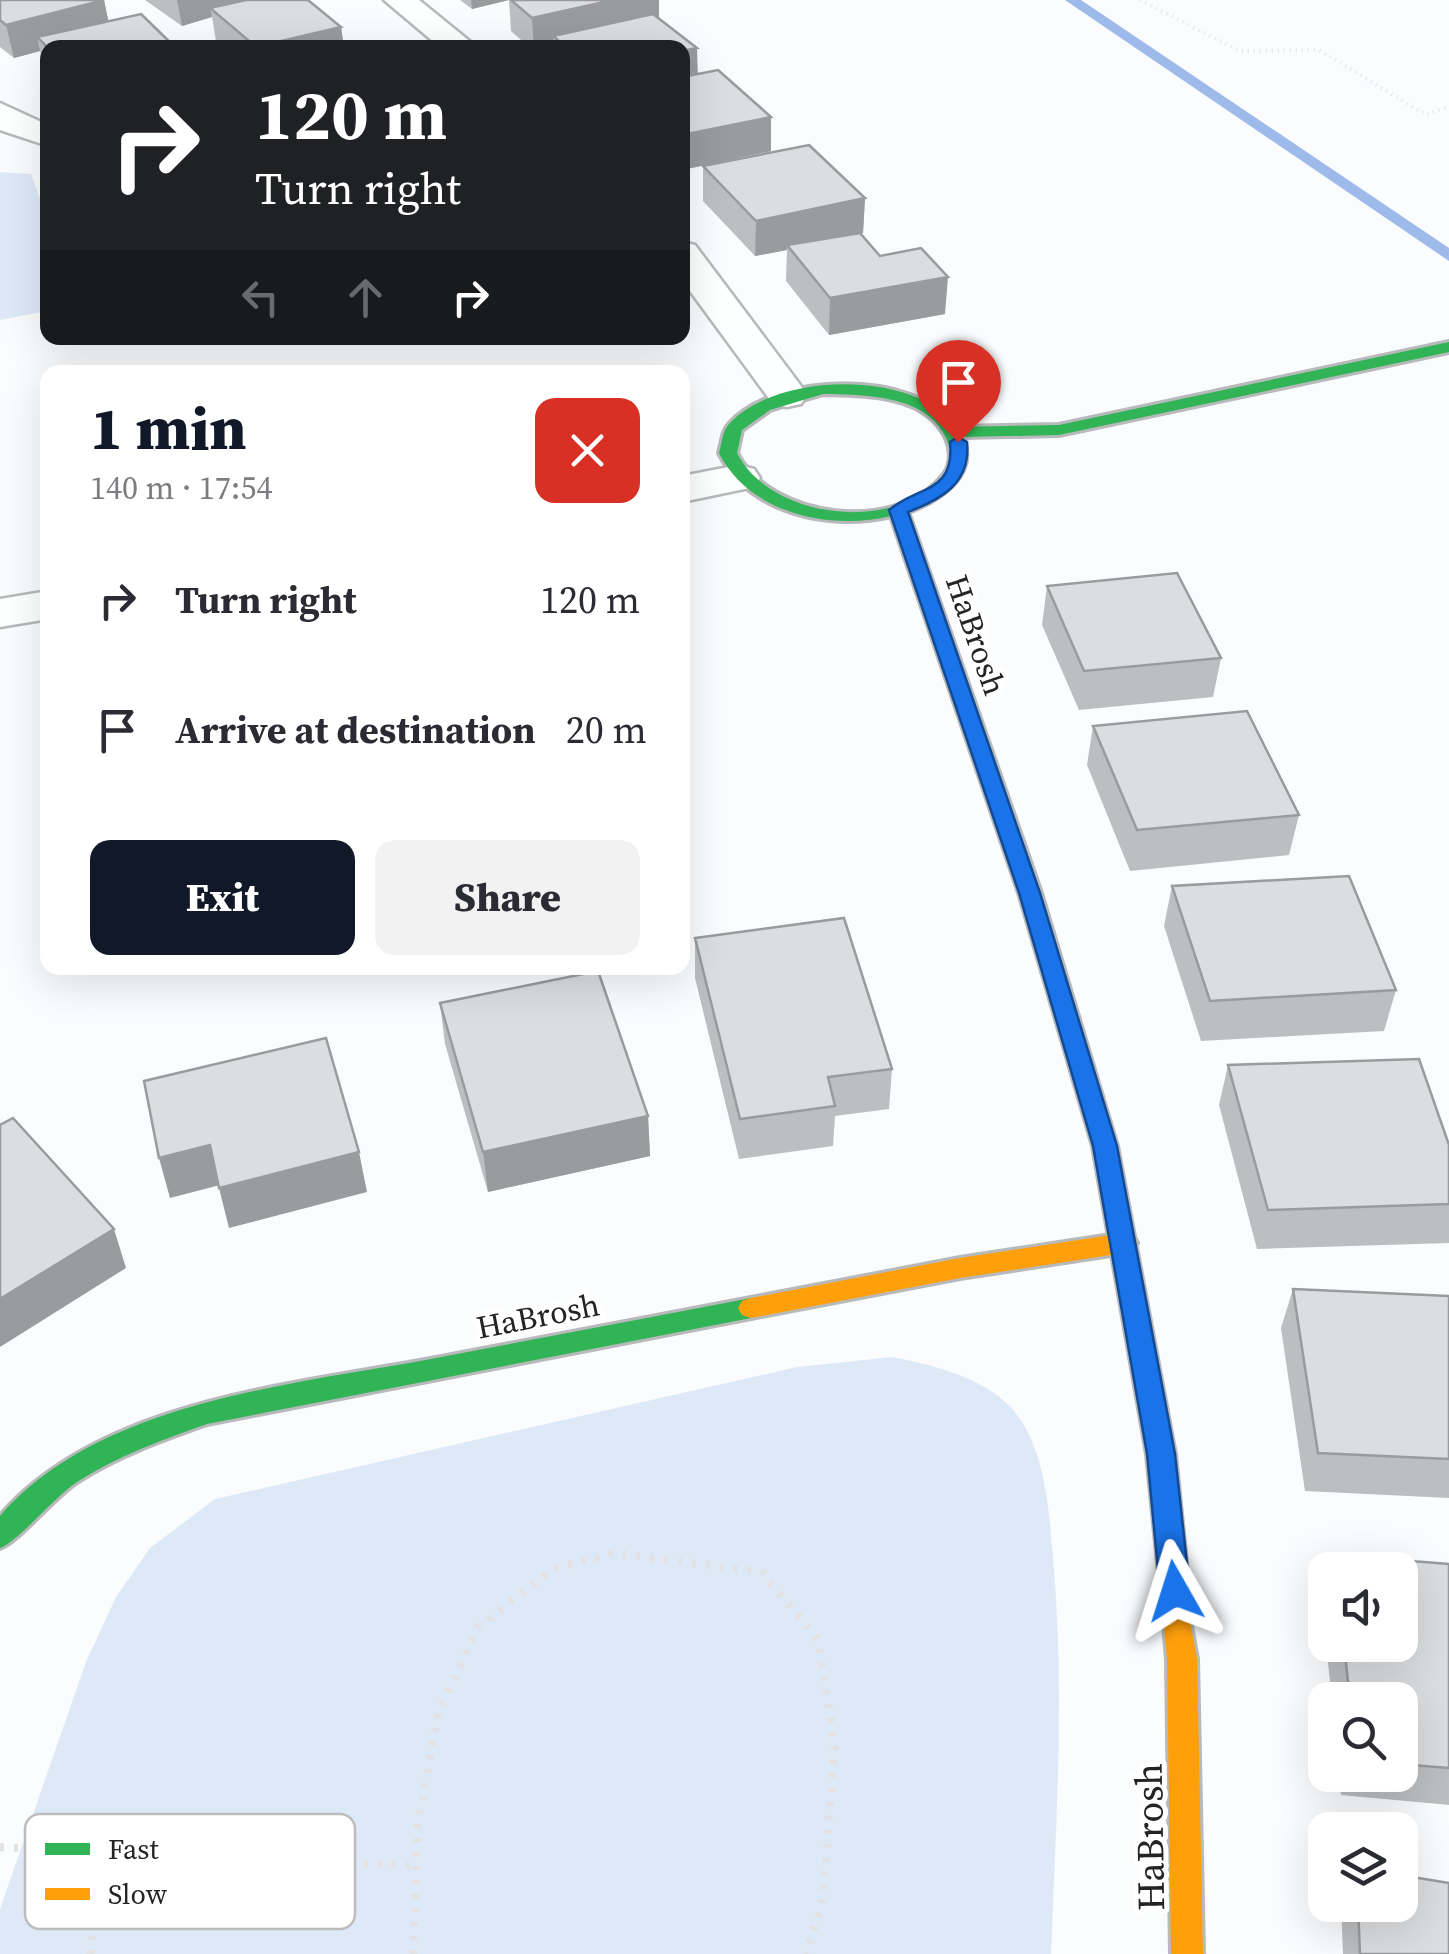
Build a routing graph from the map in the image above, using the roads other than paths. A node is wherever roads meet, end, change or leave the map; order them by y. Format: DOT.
graph roads {
  1 [pos="398,0"];
  2 [pos="451,40"];
  3 [pos="0,113"];
  4 [pos="40,133"];
  5 [pos="690,264"];
  6 [pos="1449,347"];
  7 [pos="788,395"];
  8 [pos="952,432"];
  9 [pos="738,478"];
  10 [pos="690,487"];
  11 [pos="898,510"];
  12 [pos="40,606"];
  13 [pos="0,613"];
  14 [pos="1124,1243"];
  15 [pos="0,1536"];
  16 [pos="1187,1954"];
  1 -- 2 [label="street"];
  3 -- 4 [label="street"];
  5 -- 7 [label="street"];
  6 -- 8 [label="street"];
  7 -- 8 [label="street"];
  7 -- 9 [label="street"];
  8 -- 11 [label="street"];
  9 -- 10 [label="street"];
  9 -- 11 [label="street"];
  11 -- 14 [label="street, HaBrosh"];
  12 -- 13 [label="street"];
  14 -- 15 [label="street, HaBrosh"];
  14 -- 16 [label="street, HaBrosh"];
}
